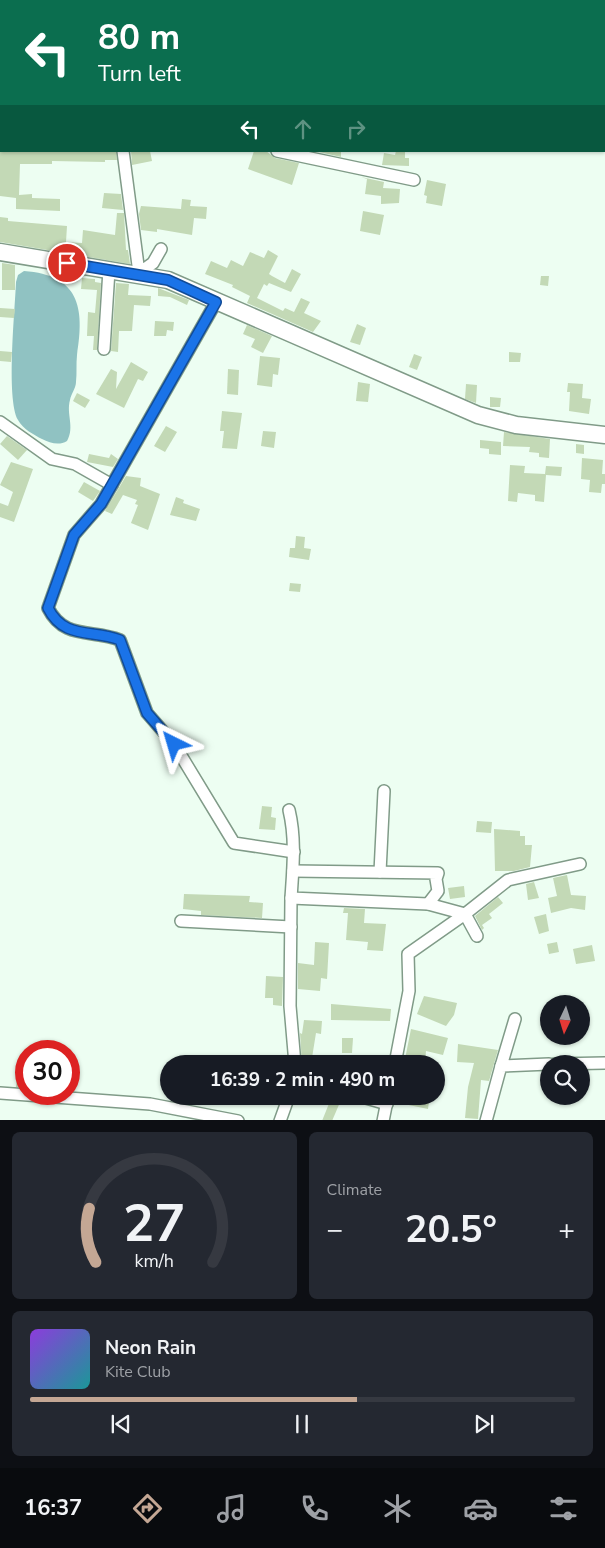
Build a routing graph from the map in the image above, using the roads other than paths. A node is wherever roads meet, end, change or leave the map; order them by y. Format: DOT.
graph roads {
  1 [pos="123,152"];
  2 [pos="282,152"];
  3 [pos="414,180"];
  4 [pos="161,249"];
  5 [pos="0,252"];
  6 [pos="109,270"];
  7 [pos="139,273"];
  8 [pos="216,302"];
  9 [pos="104,348"];
  10 [pos="0,422"];
  11 [pos="605,435"];
  12 [pos="112,485"];
  13 [pos="384,791"];
  14 [pos="289,810"];
  15 [pos="294,852"];
  16 [pos="580,864"];
  17 [pos="293,870"];
  18 [pos="380,872"];
  19 [pos="291,898"];
  20 [pos="428,904"];
  21 [pos="465,914"];
  22 [pos="181,920"];
  23 [pos="290,927"];
  24 [pos="477,936"];
  25 [pos="514,1019"];
  26 [pos="294,1055"];
  27 [pos="397,1055"];
  28 [pos="605,1062"];
  29 [pos="590,1063"];
  30 [pos="540,1064"];
  31 [pos="501,1066"];
  32 [pos="0,1093"];
  33 [pos="286,1105"];
  34 [pos="387,1105"];
  35 [pos="238,1120"];
  36 [pos="280,1120"];
  37 [pos="383,1120"];
  38 [pos="486,1120"];
  1 -- 7 [label="street"];
  2 -- 3 [label="street"];
  4 -- 7 [label="street"];
  5 -- 6 [label="street"];
  6 -- 7 [label="street"];
  6 -- 9 [label="street"];
  7 -- 8 [label="street"];
  8 -- 11 [label="street"];
  8 -- 12 [label="street"];
  10 -- 12 [label="street"];
  12 -- 15 [label="street"];
  13 -- 18 [label="street"];
  14 -- 15 [label="street"];
  15 -- 17 [label="street"];
  16 -- 21 [label="street"];
  17 -- 18 [label="street"];
  17 -- 19 [label="street"];
  18 -- 20 [label="street"];
  19 -- 20 [label="street"];
  19 -- 23 [label="street"];
  20 -- 21 [label="street"];
  21 -- 24 [label="street"];
  21 -- 27 [label="street"];
  22 -- 23 [label="street"];
  23 -- 26 [label="street"];
  25 -- 31 [label="street"];
  28 -- 29 [label="street"];
  30 -- 31 [label="street"];
  31 -- 38 [label="street"];
  32 -- 35 [label="street"];
  33 -- 36 [label="street"];
  34 -- 37 [label="street"];
}
